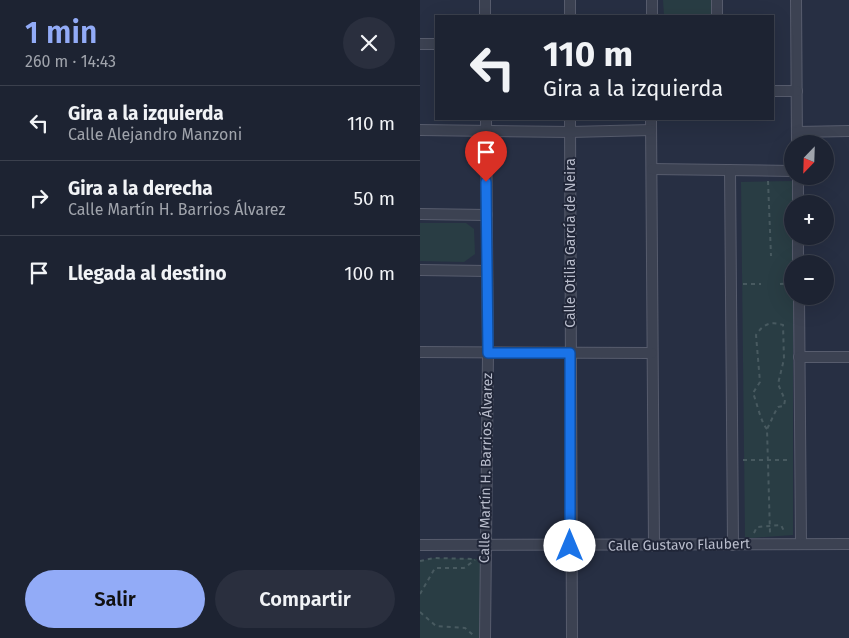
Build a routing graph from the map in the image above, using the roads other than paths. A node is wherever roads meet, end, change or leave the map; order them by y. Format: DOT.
graph roads {
  1 [pos="485,0"];
  2 [pos="570,0"];
  3 [pos="652,0"];
  4 [pos="717,0"];
  5 [pos="796,0"];
  6 [pos="485,15"];
  7 [pos="570,15"];
  8 [pos="652,15"];
  9 [pos="717,15"];
  10 [pos="420,44"];
  11 [pos="435,44"];
  12 [pos="774,91"];
  13 [pos="797,91"];
  14 [pos="486,120"];
  15 [pos="570,120"];
  16 [pos="651,120"];
  17 [pos="420,130"];
  18 [pos="651,130"];
  19 [pos="849,131"];
  20 [pos="486,132"];
  21 [pos="570,132"];
  22 [pos="797,132"];
  23 [pos="797,135"];
  24 [pos="652,169"];
  25 [pos="730,170"];
  26 [pos="784,171"];
  27 [pos="420,214"];
  28 [pos="487,215"];
  29 [pos="420,270"];
  30 [pos="487,271"];
  31 [pos="799,305"];
  32 [pos="420,352"];
  33 [pos="488,353"];
  34 [pos="570,353"];
  35 [pos="652,353"];
  36 [pos="849,356"];
  37 [pos="799,357"];
  38 [pos="801,544"];
  39 [pos="849,544"];
  40 [pos="420,545"];
  41 [pos="733,545"];
  42 [pos="485,546"];
  43 [pos="570,546"];
  44 [pos="654,546"];
  45 [pos="486,638"];
  46 [pos="572,638"];
  1 -- 6 [label="street"];
  2 -- 7 [label="street"];
  3 -- 8 [label="street"];
  4 -- 9 [label="street"];
  5 -- 13 [label="street"];
  10 -- 11 [label="street"];
  12 -- 13 [label="street"];
  13 -- 22 [label="street"];
  14 -- 20 [label="street, Calle Martín H. Barrios Álvarez"];
  15 -- 21 [label="street, Calle Otilia García de Neira"];
  16 -- 18 [label="street"];
  17 -- 20 [label="street"];
  18 -- 21 [label="street"];
  18 -- 24 [label="street"];
  19 -- 22 [label="street"];
  20 -- 21 [label="street"];
  20 -- 28 [label="street, Calle Martín H. Barrios Álvarez"];
  21 -- 34 [label="street, Calle Otilia García de Neira"];
  22 -- 23 [label="street"];
  24 -- 25 [label="street"];
  24 -- 35 [label="street"];
  25 -- 26 [label="street"];
  25 -- 41 [label="street"];
  27 -- 28 [label="street"];
  28 -- 30 [label="street, Calle Martín H. Barrios Álvarez"];
  29 -- 30 [label="street"];
  30 -- 33 [label="street, Calle Martín H. Barrios Álvarez"];
  31 -- 37 [label="street"];
  32 -- 33 [label="street"];
  33 -- 34 [label="street"];
  33 -- 42 [label="street, Calle Martín H. Barrios Álvarez"];
  34 -- 35 [label="street"];
  34 -- 43 [label="street, Calle Otilia García de Neira"];
  35 -- 44 [label="street"];
  36 -- 37 [label="street"];
  37 -- 38 [label="street"];
  38 -- 39 [label="street, Calle Gustavo Flaubert"];
  38 -- 41 [label="street, Calle Gustavo Flaubert"];
  40 -- 42 [label="street, Calle Gustavo Flaubert"];
  41 -- 44 [label="street, Calle Gustavo Flaubert"];
  42 -- 43 [label="street, Calle Gustavo Flaubert"];
  42 -- 45 [label="street, Calle Martín H. Barrios Álvarez"];
  43 -- 44 [label="street, Calle Gustavo Flaubert"];
  43 -- 46 [label="street, Calle Otilia García de Neira"];
}
